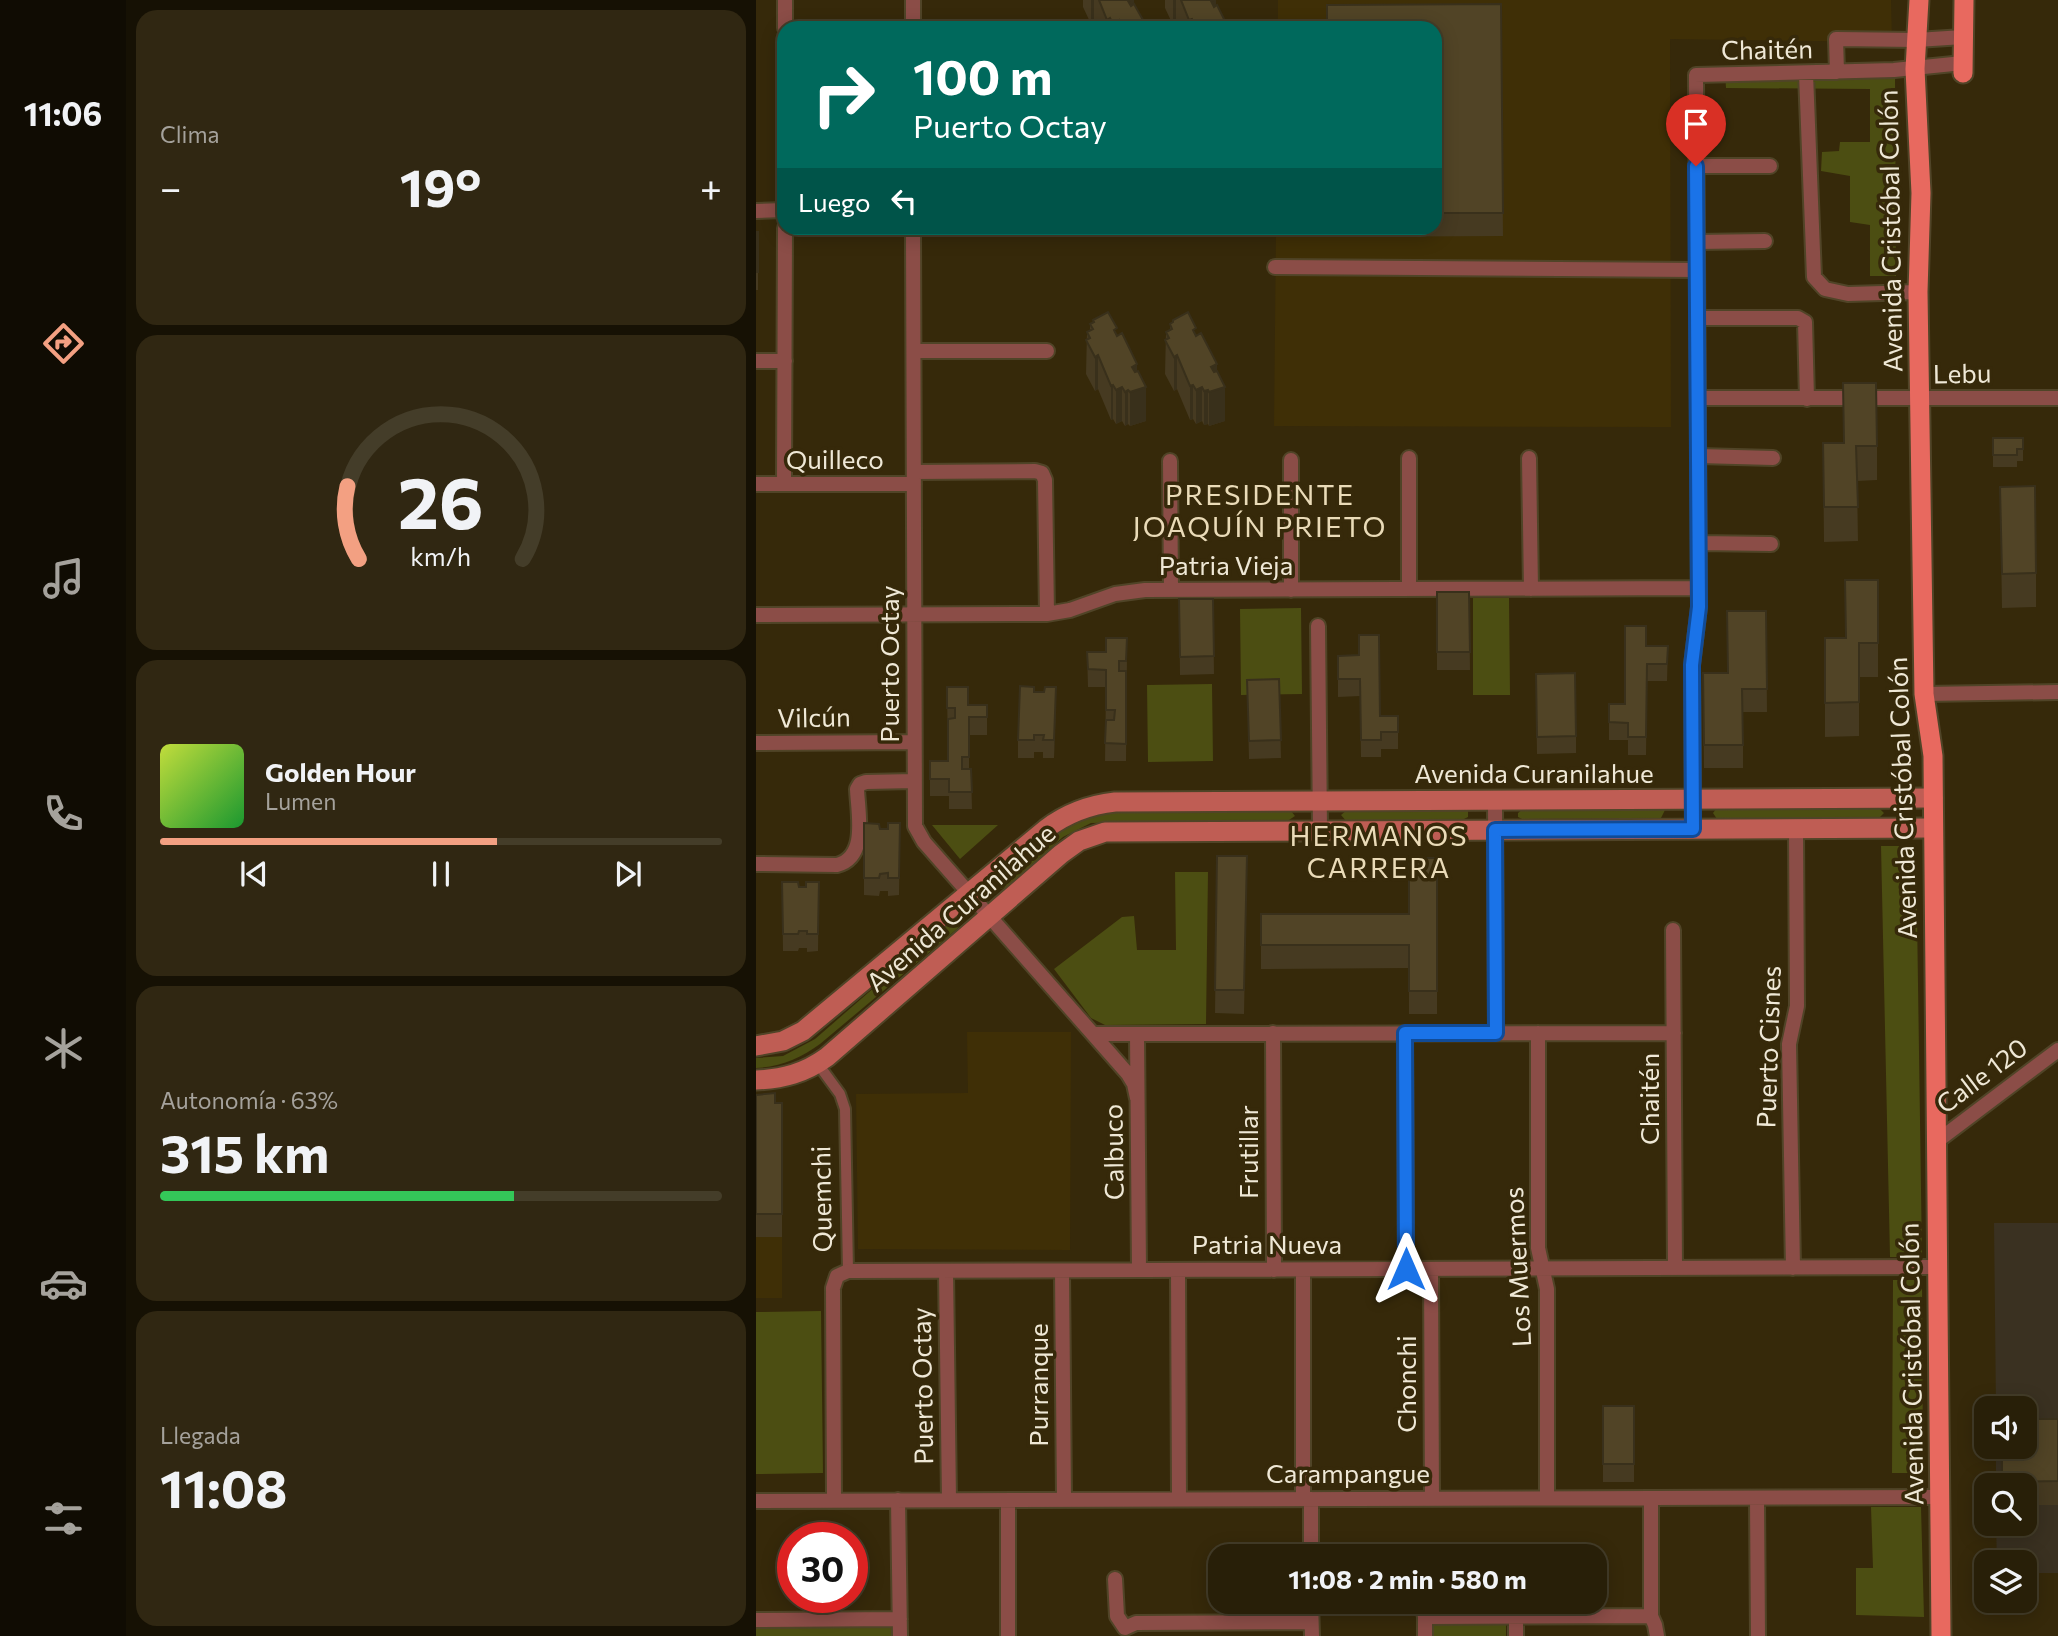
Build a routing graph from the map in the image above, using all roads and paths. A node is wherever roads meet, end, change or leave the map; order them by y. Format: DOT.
graph roads {
  1 [pos="785,0"];
  2 [pos="913,0"];
  3 [pos="1919,0"];
  4 [pos="1964,0"];
  5 [pos="785,21"];
  6 [pos="913,21"];
  7 [pos="1963,37"];
  8 [pos="1917,40"];
  9 [pos="1963,68"];
  10 [pos="1914,69"];
  11 [pos="1837,72"];
  12 [pos="1806,74"];
  13 [pos="1696,166"];
  14 [pos="1770,166"];
  15 [pos="777,210"];
  16 [pos="756,211"];
  17 [pos="785,235"];
  18 [pos="913,235"];
  19 [pos="1765,241"];
  20 [pos="1697,242"];
  21 [pos="1275,267"];
  22 [pos="1697,270"];
  23 [pos="1918,292"];
  24 [pos="1698,318"];
  25 [pos="914,351"];
  26 [pos="1048,351"];
  27 [pos="756,361"];
  28 [pos="785,361"];
  29 [pos="1698,398"];
  30 [pos="2058,398"];
  31 [pos="1807,399"];
  32 [pos="1920,400"];
  33 [pos="1699,456"];
  34 [pos="1409,458"];
  35 [pos="1529,458"];
  36 [pos="1773,458"];
  37 [pos="1291,460"];
  38 [pos="1170,461"];
  39 [pos="914,478"];
  40 [pos="756,484"];
  41 [pos="784,484"];
  42 [pos="1699,544"];
  43 [pos="1771,544"];
  44 [pos="1699,588"];
  45 [pos="1409,589"];
  46 [pos="1531,589"];
  47 [pos="1171,590"];
  48 [pos="1291,590"];
  49 [pos="914,614"];
  50 [pos="1047,614"];
  51 [pos="756,615"];
  52 [pos="1318,626"];
  53 [pos="2058,692"];
  54 [pos="1924,694"];
  55 [pos="914,742"];
  56 [pos="756,743"];
  57 [pos="914,781"];
  58 [pos="1933,798"];
  59 [pos="1693,799"];
  60 [pos="1495,800"];
  61 [pos="1320,801"];
  62 [pos="1796,828"];
  63 [pos="1933,828"];
  64 [pos="1693,829"];
  65 [pos="1320,830"];
  66 [pos="1495,830"];
  67 [pos="756,864"];
  68 [pos="969,892"];
  69 [pos="990,916"];
  70 [pos="1674,930"];
  71 [pos="1405,1033"];
  72 [pos="1496,1033"];
  73 [pos="1538,1033"];
  74 [pos="1674,1033"];
  75 [pos="1093,1034"];
  76 [pos="1137,1034"];
  77 [pos="1273,1034"];
  78 [pos="756,1046"];
  79 [pos="2058,1050"];
  80 [pos="818,1064"];
  81 [pos="756,1080"];
  82 [pos="1138,1098"];
  83 [pos="1936,1142"];
  84 [pos="1937,1267"];
  85 [pos="1675,1268"];
  86 [pos="1793,1268"];
  87 [pos="1406,1269"];
  88 [pos="1431,1269"];
  89 [pos="1543,1269"];
  90 [pos="1139,1270"];
  91 [pos="1178,1270"];
  92 [pos="1274,1270"];
  93 [pos="1303,1270"];
  94 [pos="848,1271"];
  95 [pos="946,1271"];
  96 [pos="1062,1271"];
  97 [pos="1940,1497"];
  98 [pos="1547,1498"];
  99 [pos="1651,1498"];
  100 [pos="1757,1498"];
  101 [pos="1179,1499"];
  102 [pos="1307,1499"];
  103 [pos="1432,1499"];
  104 [pos="898,1500"];
  105 [pos="949,1500"];
  106 [pos="1008,1500"];
  107 [pos="1064,1500"];
  108 [pos="756,1501"];
  109 [pos="834,1501"];
  110 [pos="1310,1544"];
  111 [pos="1115,1579"];
  112 [pos="1424,1614"];
  113 [pos="1651,1616"];
  114 [pos="1425,1617"];
  115 [pos="1516,1617"];
  116 [pos="900,1619"];
  117 [pos="756,1620"];
  118 [pos="1312,1629"];
  119 [pos="1124,1632"];
  120 [pos="900,1636"];
  121 [pos="1008,1636"];
  122 [pos="1425,1636"];
  123 [pos="1516,1636"];
  124 [pos="1657,1636"];
  125 [pos="1758,1636"];
  126 [pos="1941,1636"];
  1 -- 5 [label="street"];
  2 -- 6 [label="street"];
  3 -- 8 [label="main road, Avenida Cristóbal Colón"];
  4 -- 7 [label="main road"];
  7 -- 8 [label="street"];
  7 -- 9 [label="main road"];
  8 -- 10 [label="main road, Avenida Cristóbal Colón"];
  8 -- 11 [label="street"];
  9 -- 10 [label="street, Chaitén"];
  10 -- 11 [label="street, Chaitén"];
  10 -- 23 [label="main road, Avenida Cristóbal Colón"];
  11 -- 12 [label="street, Chaitén"];
  12 -- 13 [label="street, Chaitén"];
  12 -- 23 [label="street"];
  13 -- 14 [label="street"];
  13 -- 20 [label="street, Chaitén"];
  15 -- 16 [label="street"];
  17 -- 28 [label="street"];
  18 -- 25 [label="street, Puerto Octay"];
  19 -- 20 [label="street"];
  20 -- 22 [label="street, Chaitén"];
  21 -- 22 [label="street"];
  22 -- 24 [label="street, Chaitén"];
  23 -- 32 [label="main road, Avenida Cristóbal Colón"];
  24 -- 29 [label="street, Chaitén"];
  24 -- 31 [label="street"];
  25 -- 26 [label="street"];
  25 -- 39 [label="street, Puerto Octay"];
  27 -- 28 [label="street"];
  28 -- 41 [label="street"];
  29 -- 31 [label="street, Lebu"];
  29 -- 33 [label="street, Chaitén"];
  30 -- 32 [label="street, Lebu"];
  31 -- 32 [label="street, Lebu"];
  32 -- 54 [label="main road, Avenida Cristóbal Colón"];
  33 -- 36 [label="street"];
  33 -- 42 [label="street, Chaitén"];
  34 -- 45 [label="street"];
  35 -- 46 [label="street"];
  37 -- 48 [label="street"];
  38 -- 47 [label="street"];
  39 -- 41 [label="street, Quilleco"];
  39 -- 49 [label="street, Puerto Octay"];
  39 -- 50 [label="street, Quilleco"];
  40 -- 41 [label="street, Quilleco"];
  42 -- 43 [label="street"];
  42 -- 44 [label="street, Chaitén"];
  44 -- 46 [label="street, Patria Vieja"];
  44 -- 59 [label="street, Chaitén"];
  45 -- 46 [label="street, Patria Vieja"];
  45 -- 48 [label="street, Patria Vieja"];
  47 -- 48 [label="street, Patria Vieja"];
  47 -- 50 [label="street, Patria Vieja"];
  49 -- 50 [label="street, Patria Vieja"];
  49 -- 51 [label="street, Patria Vieja"];
  49 -- 55 [label="street, Puerto Octay"];
  52 -- 61 [label="street"];
  53 -- 54 [label="street"];
  54 -- 58 [label="main road, Avenida Cristóbal Colón"];
  55 -- 56 [label="street, Vilcún"];
  55 -- 57 [label="street, Puerto Octay"];
  57 -- 67 [label="street"];
  57 -- 68 [label="street, Puerto Octay"];
  58 -- 59 [label="main road, Avenida Curanilahue"];
  58 -- 63 [label="main road, Avenida Cristóbal Colón"];
  59 -- 60 [label="main road, Avenida Curanilahue"];
  59 -- 64 [label="street, Chaitén"];
  60 -- 61 [label="main road, Avenida Curanilahue"];
  60 -- 66 [label="street"];
  61 -- 65 [label="street"];
  61 -- 68 [label="main road, Avenida Curanilahue"];
  62 -- 63 [label="main road, Avenida Curanilahue"];
  62 -- 64 [label="main road, Avenida Curanilahue"];
  62 -- 86 [label="street, Puerto Cisnes"];
  63 -- 83 [label="main road, Avenida Cristóbal Colón"];
  64 -- 66 [label="main road, Avenida Curanilahue"];
  65 -- 66 [label="main road, Avenida Curanilahue"];
  65 -- 69 [label="main road, Avenida Curanilahue"];
  66 -- 72 [label="street"];
  68 -- 69 [label="street, Puerto Octay"];
  68 -- 78 [label="main road, Avenida Curanilahue"];
  69 -- 75 [label="street, Puerto Octay"];
  69 -- 80 [label="main road, Avenida Curanilahue"];
  70 -- 74 [label="street, Chaitén"];
  71 -- 72 [label="street"];
  71 -- 77 [label="street"];
  71 -- 87 [label="street"];
  72 -- 73 [label="street"];
  73 -- 74 [label="street"];
  73 -- 89 [label="street, Los Muermos"];
  74 -- 85 [label="street, Chaitén"];
  75 -- 76 [label="street"];
  75 -- 82 [label="street, Puerto Octay"];
  76 -- 77 [label="street"];
  76 -- 82 [label="street, Calbuco"];
  77 -- 92 [label="street, Frutillar"];
  79 -- 83 [label="street, Calle 120"];
  80 -- 81 [label="main road, Avenida Curanilahue"];
  80 -- 94 [label="street, Quemchi"];
  82 -- 90 [label="street, Calbuco"];
  83 -- 84 [label="main road, Avenida Cristóbal Colón"];
  84 -- 86 [label="street, Patria Nueva"];
  84 -- 97 [label="main road, Avenida Cristóbal Colón"];
  85 -- 86 [label="street, Patria Nueva"];
  85 -- 89 [label="street, Patria Nueva"];
  87 -- 88 [label="street, Patria Nueva"];
  87 -- 93 [label="street, Patria Nueva"];
  88 -- 89 [label="street, Patria Nueva"];
  88 -- 103 [label="street, Chonchi"];
  89 -- 98 [label="street, Los Muermos"];
  90 -- 91 [label="street, Patria Nueva"];
  90 -- 96 [label="street, Patria Nueva"];
  91 -- 92 [label="street, Patria Nueva"];
  91 -- 101 [label="street"];
  92 -- 93 [label="street, Patria Nueva"];
  93 -- 102 [label="street"];
  94 -- 95 [label="street, Patria Nueva"];
  94 -- 109 [label="street, Quemchi"];
  95 -- 96 [label="street, Patria Nueva"];
  95 -- 105 [label="street, Puerto Octay"];
  96 -- 107 [label="street, Purranque"];
  97 -- 100 [label="street, Carampangue"];
  97 -- 126 [label="main road, Avenida Cristóbal Colón"];
  98 -- 99 [label="street, Carampangue"];
  98 -- 103 [label="street, Carampangue"];
  99 -- 100 [label="street, Carampangue"];
  99 -- 113 [label="street"];
  100 -- 125 [label="street"];
  101 -- 102 [label="street, Carampangue"];
  101 -- 107 [label="street, Carampangue"];
  102 -- 103 [label="street, Carampangue"];
  102 -- 110 [label="street"];
  104 -- 105 [label="street, Carampangue"];
  104 -- 109 [label="street, Carampangue"];
  104 -- 116 [label="street"];
  105 -- 106 [label="street, Carampangue"];
  106 -- 107 [label="street, Carampangue"];
  106 -- 121 [label="street"];
  108 -- 109 [label="street, Carampangue"];
  111 -- 119 [label="street"];
  112 -- 114 [label="street"];
  113 -- 115 [label="street"];
  113 -- 124 [label="street"];
  114 -- 115 [label="street"];
  114 -- 122 [label="street"];
  115 -- 123 [label="street"];
  116 -- 117 [label="street"];
  116 -- 120 [label="street"];
  118 -- 119 [label="street"];
}
